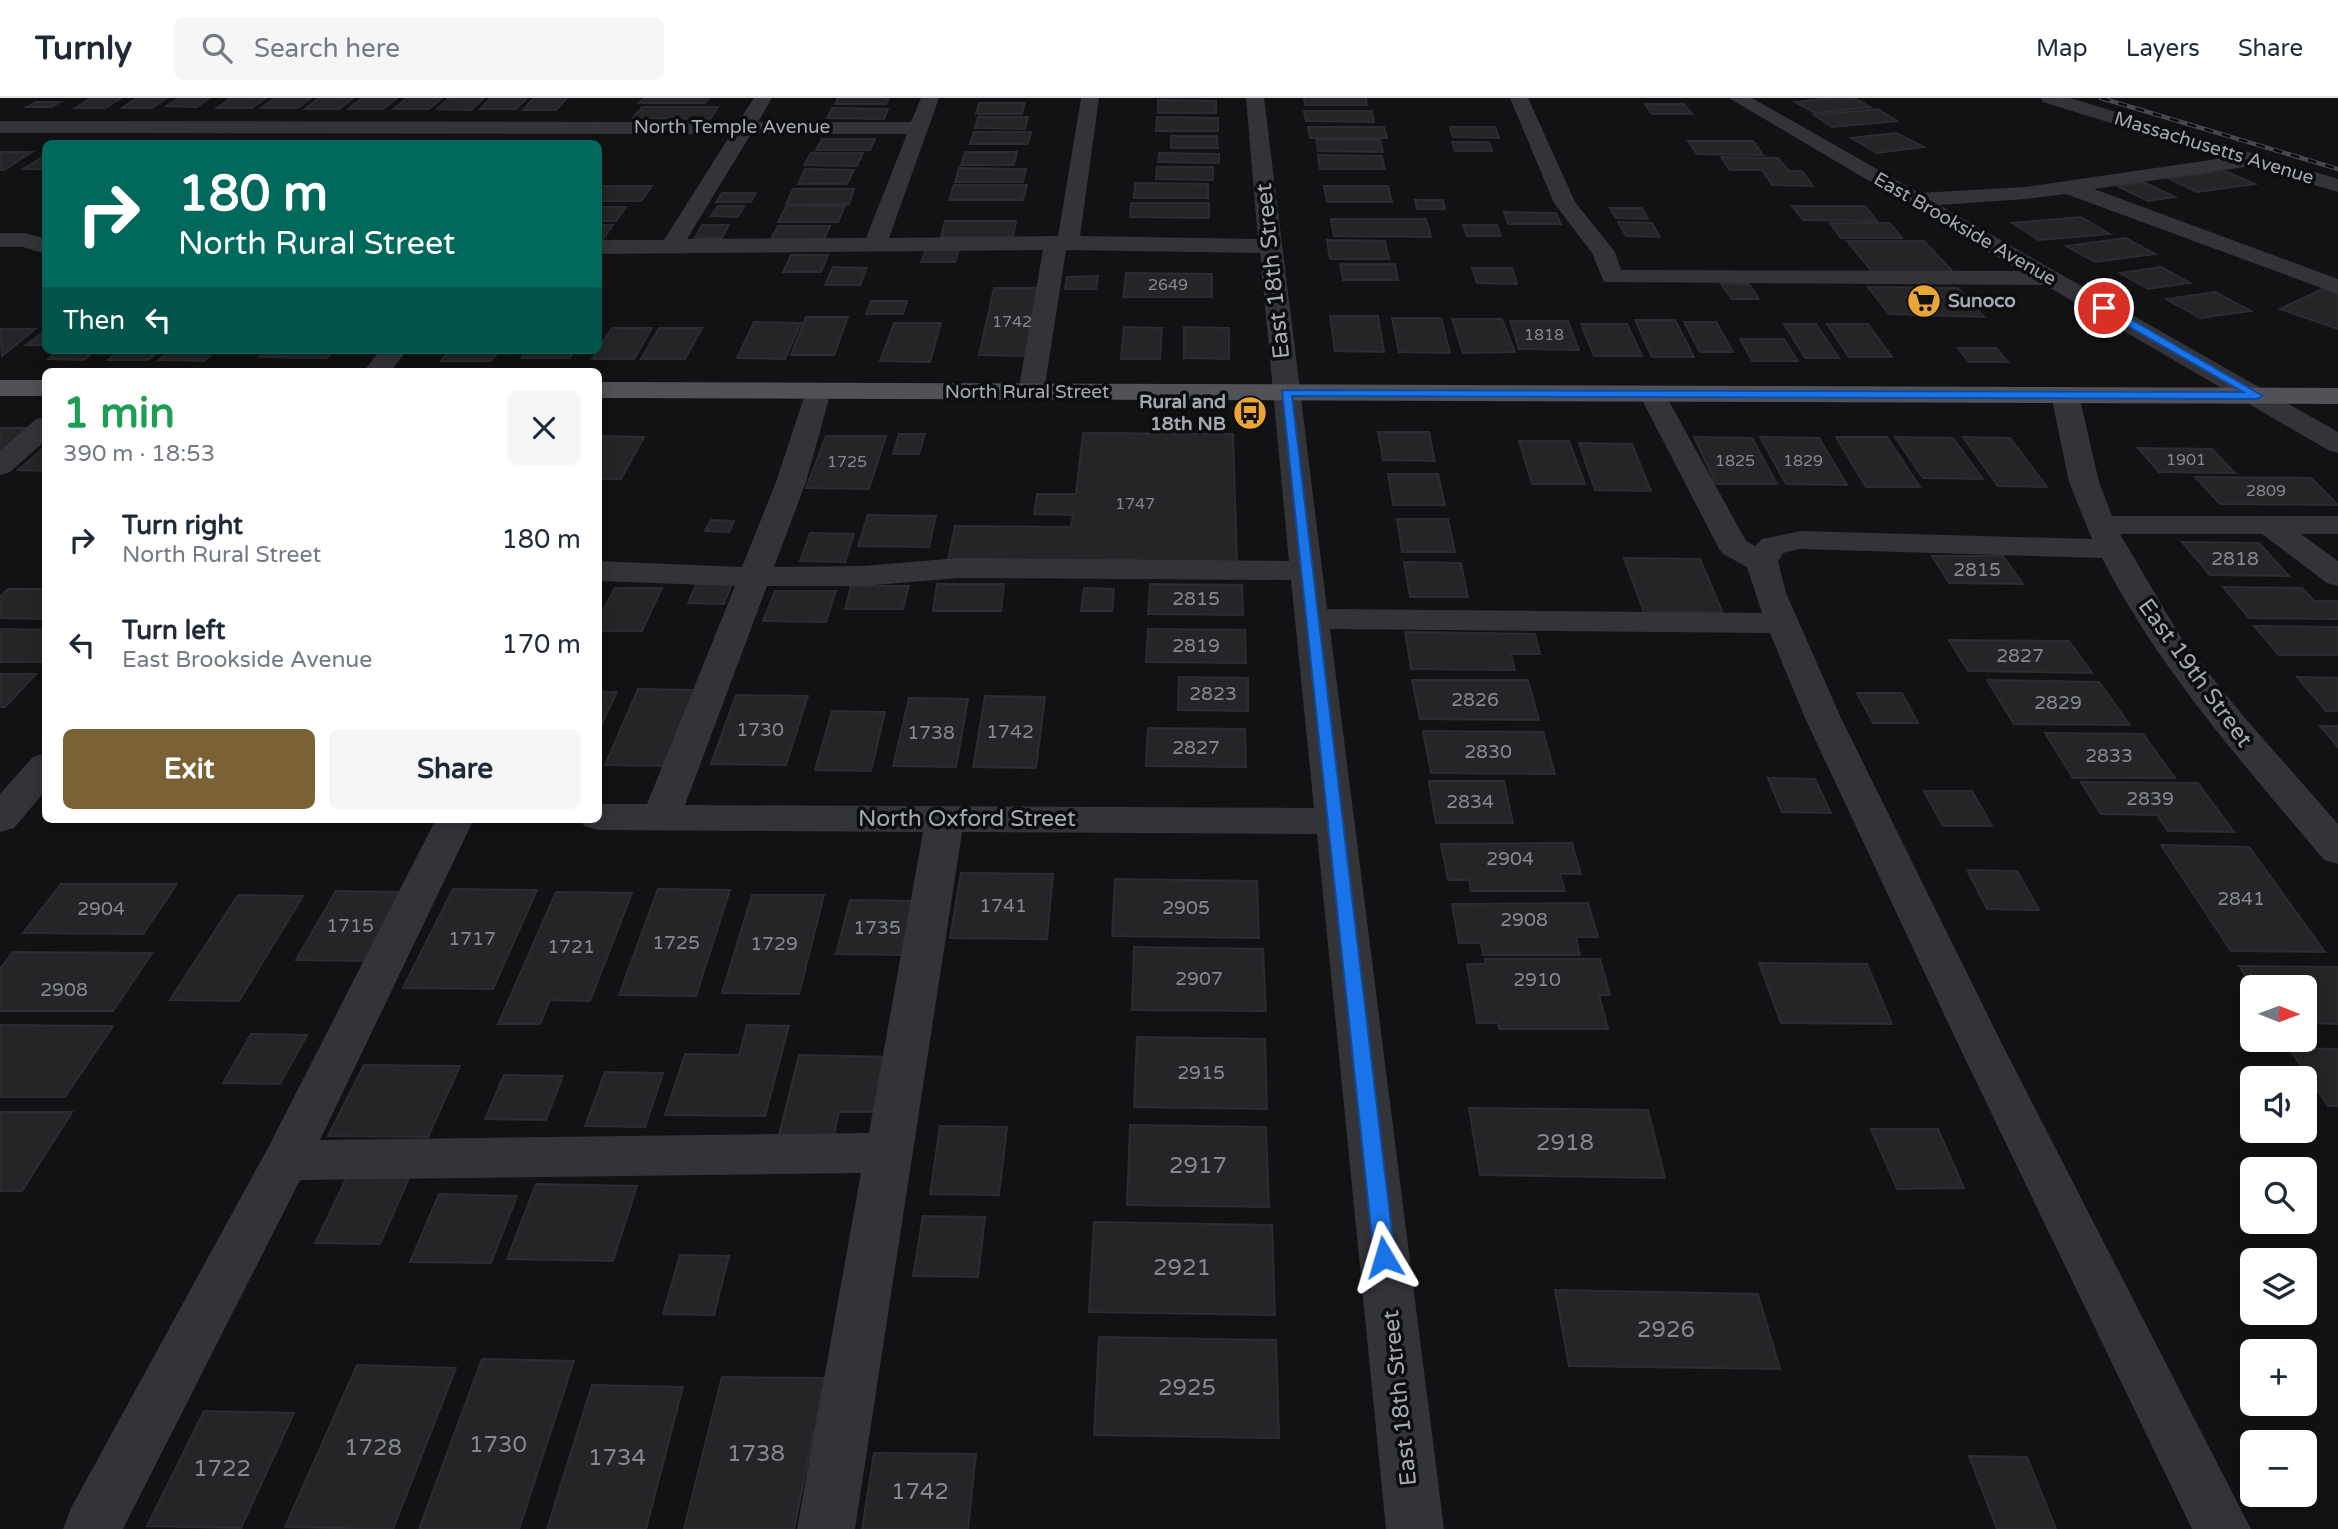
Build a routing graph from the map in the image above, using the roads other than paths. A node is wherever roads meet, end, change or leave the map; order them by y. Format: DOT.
graph roads {
  1 [pos="763,98"];
  2 [pos="930,98"];
  3 [pos="1090,98"];
  4 [pos="1255,98"];
  5 [pos="1518,98"];
  6 [pos="1738,98"];
  7 [pos="2050,98"];
  8 [pos="596,106"];
  9 [pos="207,107"];
  10 [pos="59,111"];
  11 [pos="0,127"];
  12 [pos="33,127"];
  13 [pos="175,127"];
  14 [pos="582,127"];
  15 [pos="745,128"];
  16 [pos="919,128"];
  17 [pos="155,140"];
  18 [pos="571,140"];
  19 [pos="2251,160"];
  20 [pos="2066,186"];
  21 [pos="2338,186"];
  22 [pos="1913,200"];
  23 [pos="0,240"];
  24 [pos="35,243"];
  25 [pos="1062,243"];
  26 [pos="875,244"];
  27 [pos="671,246"];
  28 [pos="1271,246"];
  29 [pos="602,247"];
  30 [pos="2052,278"];
  31 [pos="2338,286"];
  32 [pos="391,354"];
  33 [pos="379,368"];
  34 [pos="0,388"];
  35 [pos="42,388"];
  36 [pos="602,390"];
  37 [pos="818,391"];
  38 [pos="1031,392"];
  39 [pos="1286,393"];
  40 [pos="1653,394"];
  41 [pos="2065,395"];
  42 [pos="2257,396"];
  43 [pos="2338,396"];
  44 [pos="42,429"];
  45 [pos="2338,444"];
  46 [pos="0,466"];
  47 [pos="2338,525"];
  48 [pos="2272,527"];
  49 [pos="2106,537"];
  50 [pos="1762,562"];
  51 [pos="602,571"];
  52 [pos="1307,571"];
  53 [pos="2338,576"];
  54 [pos="753,577"];
  55 [pos="1312,619"];
  56 [pos="1783,623"];
  57 [pos="42,770"];
  58 [pos="42,815"];
  59 [pos="2,817"];
  60 [pos="602,817"];
  61 [pos="661,818"];
  62 [pos="945,819"];
  63 [pos="1335,821"];
  64 [pos="452,823"];
  65 [pos="2338,850"];
  66 [pos="888,1153"];
  67 [pos="286,1160"];
  68 [pos="92,1529"];
  69 [pos="826,1529"];
  70 [pos="1415,1529"];
  71 [pos="2222,1529"];
  1 -- 15 [label="street"];
  2 -- 16 [label="street"];
  3 -- 25 [label="street"];
  4 -- 28 [label="street, East 18th Street"];
  5 -- 30 [label="street"];
  6 -- 22 [label="street, East Brookside Avenue"];
  7 -- 19 [label="street, Massachusetts Avenue"];
  8 -- 14 [label="street"];
  9 -- 13 [label="street"];
  10 -- 12 [label="street"];
  11 -- 12 [label="street, North Temple Avenue"];
  12 -- 13 [label="street, North Temple Avenue"];
  13 -- 14 [label="street, North Temple Avenue"];
  13 -- 17 [label="street"];
  14 -- 15 [label="street, North Temple Avenue"];
  14 -- 18 [label="street"];
  15 -- 16 [label="street, North Temple Avenue"];
  15 -- 27 [label="street"];
  16 -- 26 [label="street"];
  19 -- 20 [label="street"];
  19 -- 21 [label="street, Massachusetts Avenue"];
  20 -- 22 [label="street"];
  20 -- 31 [label="street"];
  22 -- 30 [label="street, East Brookside Avenue"];
  23 -- 24 [label="street"];
  25 -- 26 [label="street"];
  25 -- 28 [label="street"];
  25 -- 38 [label="street"];
  26 -- 27 [label="street"];
  27 -- 29 [label="street"];
  28 -- 39 [label="street, East 18th Street"];
  30 -- 42 [label="street, East Brookside Avenue"];
  32 -- 33 [label="street"];
  34 -- 35 [label="main road"];
  36 -- 37 [label="main road, North Rural Street"];
  37 -- 38 [label="main road, North Rural Street"];
  37 -- 54 [label="street"];
  38 -- 39 [label="main road, North Rural Street"];
  39 -- 40 [label="main road, North Rural Street"];
  39 -- 52 [label="street, East 18th Street"];
  40 -- 41 [label="main road, North Rural Street"];
  40 -- 50 [label="street"];
  41 -- 42 [label="main road, North Rural Street"];
  41 -- 49 [label="street, East 19th Street"];
  42 -- 43 [label="main road, North Rural Street"];
  42 -- 45 [label="street, East Brookside Avenue"];
  44 -- 46 [label="street"];
  47 -- 48 [label="street"];
  48 -- 49 [label="street"];
  48 -- 53 [label="street"];
  49 -- 50 [label="street"];
  49 -- 65 [label="street, East 19th Street"];
  50 -- 56 [label="street"];
  51 -- 54 [label="street"];
  52 -- 54 [label="street"];
  52 -- 55 [label="street, East 18th Street"];
  54 -- 61 [label="street"];
  55 -- 56 [label="street"];
  55 -- 63 [label="street, East 18th Street"];
  56 -- 71 [label="street"];
  57 -- 59 [label="street"];
  58 -- 59 [label="street"];
  60 -- 61 [label="street, North Oxford Street"];
  61 -- 62 [label="street, North Oxford Street"];
  62 -- 63 [label="street, North Oxford Street"];
  62 -- 66 [label="street"];
  63 -- 70 [label="street, East 18th Street"];
  64 -- 67 [label="street"];
  66 -- 67 [label="street"];
  66 -- 69 [label="street"];
  67 -- 68 [label="street"];
}
